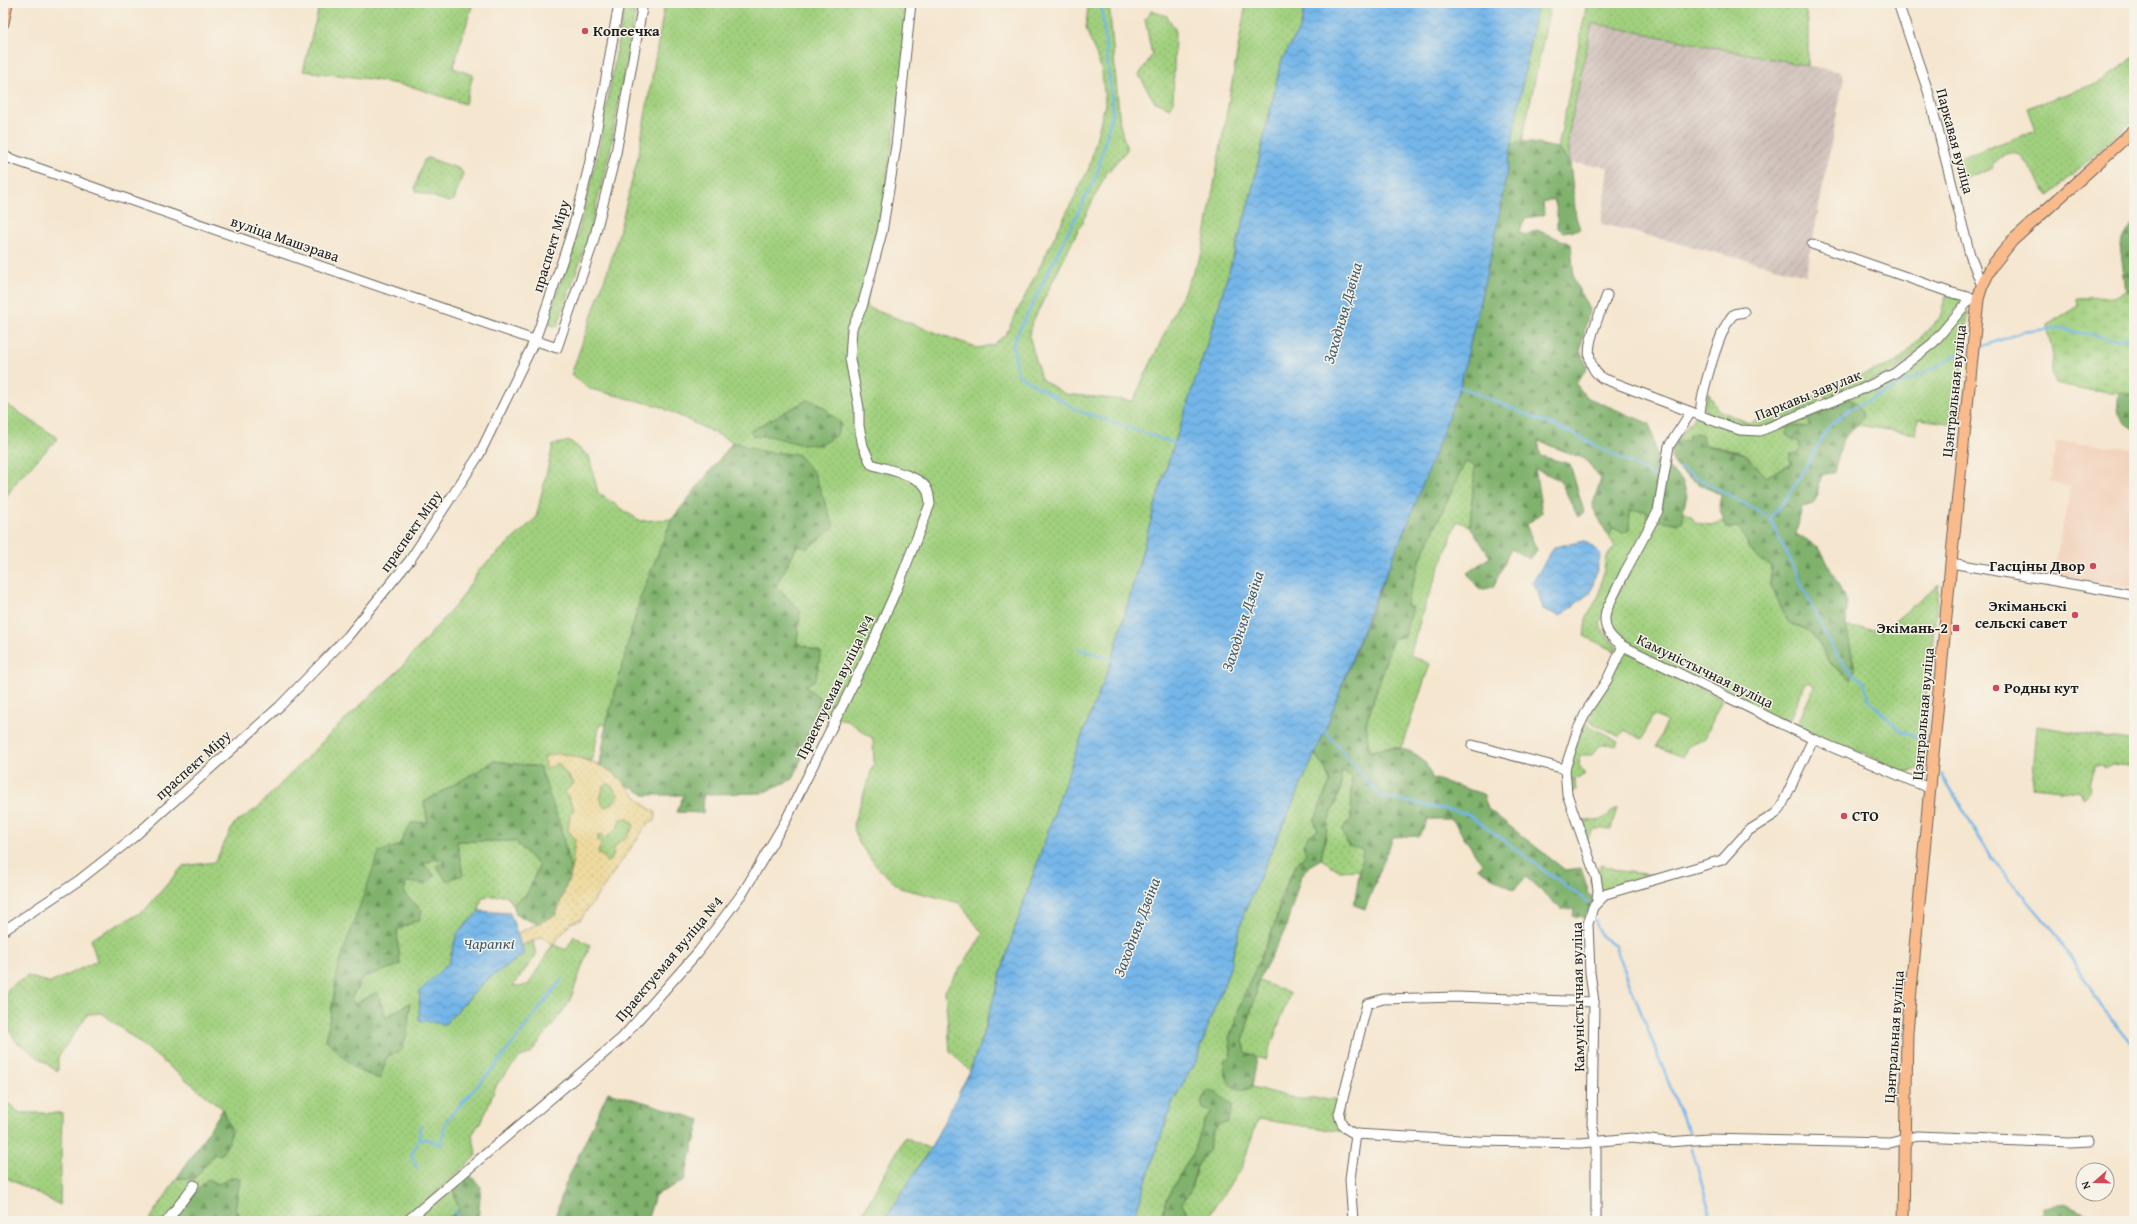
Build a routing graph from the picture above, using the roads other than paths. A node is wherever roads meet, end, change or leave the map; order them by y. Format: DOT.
graph roads {
  1 [pos="7,3"];
  2 [pos="619,3"];
  3 [pos="643,3"];
  4 [pos="911,3"];
  5 [pos="1898,3"];
  6 [pos="3,23"];
  7 [pos="2134,130"];
  8 [pos="3,156"];
  9 [pos="1812,244"];
  10 [pos="1982,286"];
  11 [pos="1607,295"];
  12 [pos="1974,299"];
  13 [pos="1744,312"];
  14 [pos="535,340"];
  15 [pos="1696,413"];
  16 [pos="1951,563"];
  17 [pos="2134,595"];
  18 [pos="1623,646"];
  19 [pos="1813,739"];
  20 [pos="1472,745"];
  21 [pos="1565,769"];
  22 [pos="1931,789"];
  23 [pos="1598,901"];
  24 [pos="3,931"];
  25 [pos="1594,1002"];
  26 [pos="1356,1134"];
  27 [pos="1904,1139"];
  28 [pos="2090,1141"];
  29 [pos="1596,1142"];
  30 [pos="194,1185"];
  31 [pos="167,1221"];
  32 [pos="407,1221"];
  33 [pos="1353,1221"];
  34 [pos="1596,1221"];
  35 [pos="1904,1221"];
  1 -- 6 [label="main road"];
  2 -- 14 [label="street, праспект Міру"];
  3 -- 14 [label="street, вуліца Машэрава"];
  4 -- 32 [label="street, Праектуемая вуліца №4"];
  5 -- 10 [label="street, Паркавая вуліца"];
  7 -- 10 [label="main road, Цэнтральная вуліца"];
  8 -- 14 [label="street, вуліца Машэрава"];
  9 -- 12 [label="street"];
  10 -- 12 [label="main road, Цэнтральная вуліца"];
  11 -- 15 [label="street, Паркавы завулак"];
  12 -- 15 [label="street, Паркавы завулак"];
  12 -- 16 [label="main road, Цэнтральная вуліца"];
  13 -- 15 [label="street"];
  14 -- 24 [label="street, праспект Міру"];
  15 -- 18 [label="street"];
  16 -- 17 [label="street"];
  16 -- 22 [label="main road, Цэнтральная вуліца"];
  18 -- 19 [label="street, Камуністычная вуліца"];
  18 -- 21 [label="street, Камуністычная вуліца"];
  19 -- 22 [label="street, Камуністычная вуліца"];
  19 -- 23 [label="street"];
  20 -- 21 [label="street"];
  21 -- 23 [label="street"];
  22 -- 27 [label="main road, Цэнтральная вуліца"];
  23 -- 25 [label="street, Камуністычная вуліца"];
  25 -- 26 [label="street"];
  25 -- 29 [label="street, Камуністычная вуліца"];
  26 -- 29 [label="street"];
  26 -- 33 [label="street"];
  27 -- 28 [label="street"];
  27 -- 29 [label="street"];
  27 -- 35 [label="main road, Цэнтральная вуліца"];
  29 -- 34 [label="street, Камуністычная вуліца"];
  30 -- 31 [label="street"];
}
